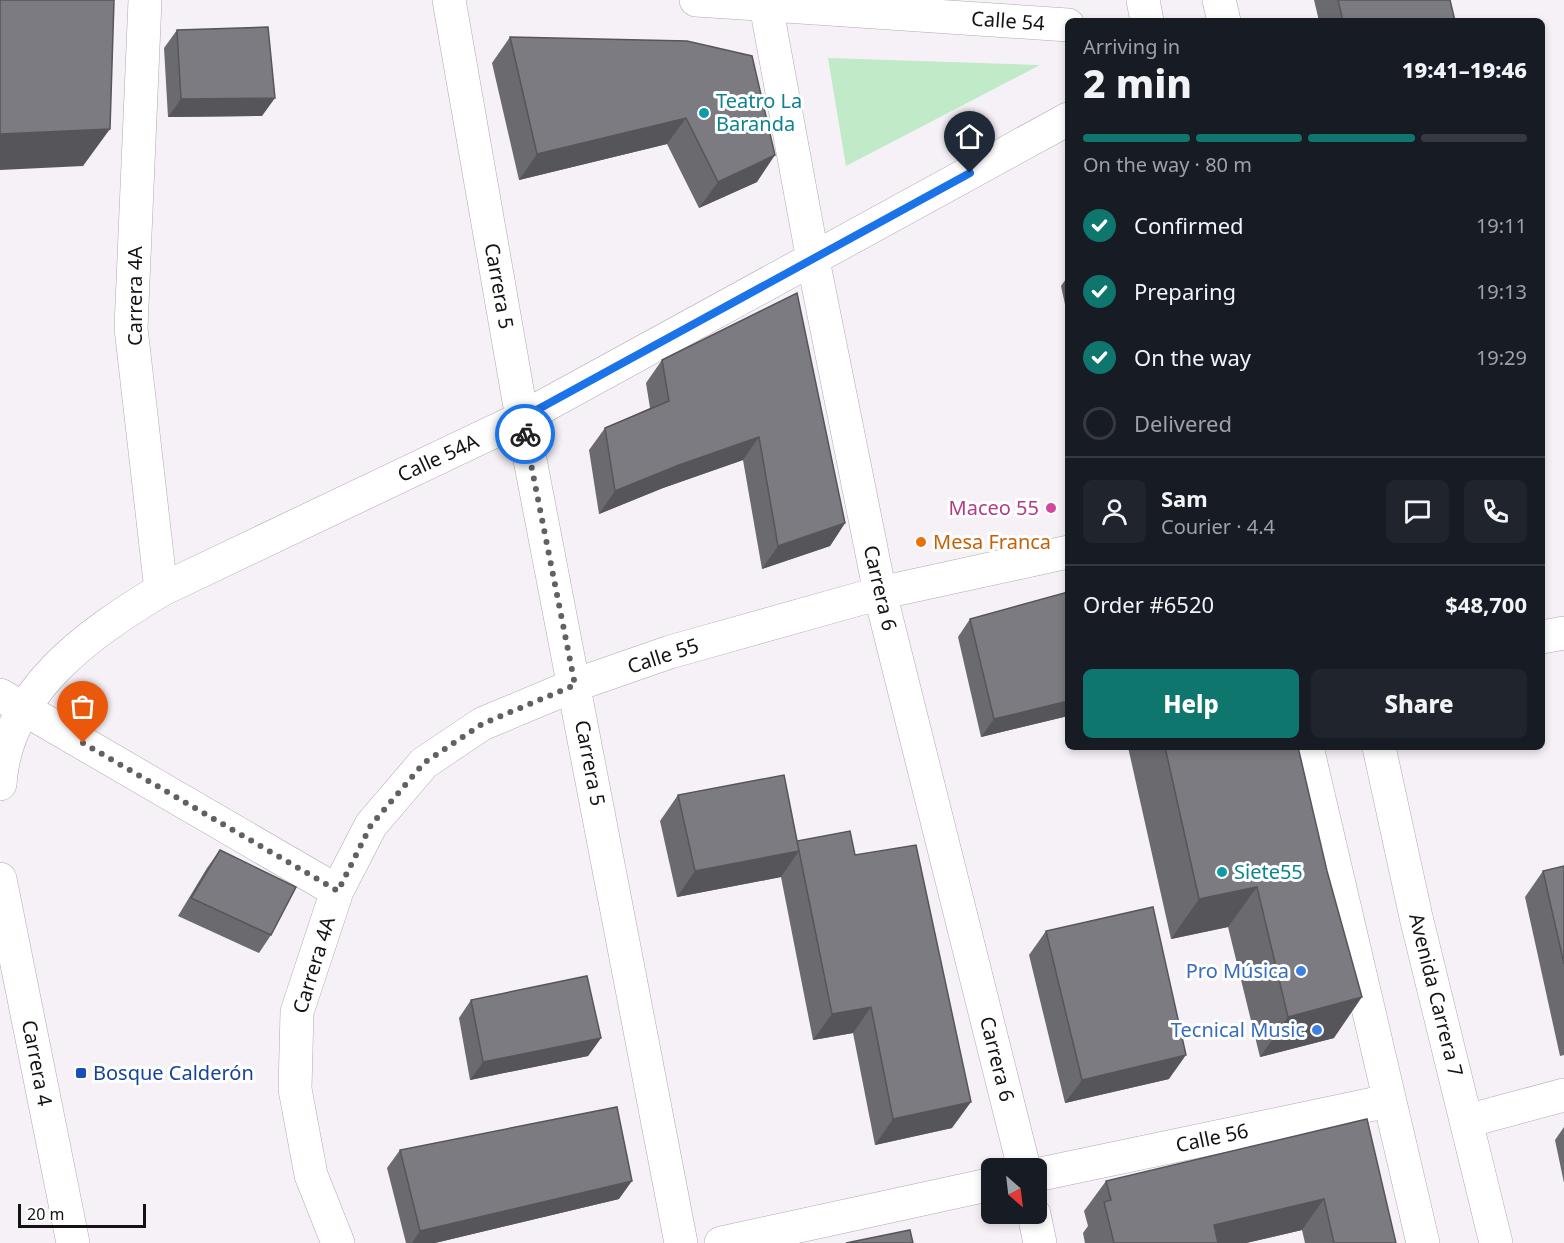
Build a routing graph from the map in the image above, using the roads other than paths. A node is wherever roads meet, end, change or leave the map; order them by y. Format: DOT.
graph roads {
  1 [pos="145,0"];
  2 [pos="449,0"];
  3 [pos="696,0"];
  4 [pos="1143,0"];
  5 [pos="1220,0"];
  6 [pos="766,2"];
  7 [pos="1146,18"];
  8 [pos="1223,18"];
  9 [pos="1065,25"];
  10 [pos="1065,121"];
  11 [pos="813,260"];
  12 [pos="522,418"];
  13 [pos="1065,553"];
  14 [pos="161,590"];
  15 [pos="880,593"];
  16 [pos="1564,633"];
  17 [pos="1545,636"];
  18 [pos="575,685"];
  19 [pos="12,702"];
  20 [pos="1308,750"];
  21 [pos="1379,750"];
  22 [pos="0,784"];
  23 [pos="0,874"];
  24 [pos="338,891"];
  25 [pos="1564,1095"];
  26 [pos="1388,1101"];
  27 [pos="1467,1120"];
  28 [pos="1021,1158"];
  29 [pos="1047,1172"];
  30 [pos="981,1186"];
  31 [pos="1036,1224"];
  32 [pos="73,1243"];
  33 [pos="338,1243"];
  34 [pos="681,1243"];
  35 [pos="722,1243"];
  36 [pos="1040,1243"];
  37 [pos="1423,1243"];
  38 [pos="1496,1243"];
  1 -- 14 [label="street, Carrera 4A"];
  2 -- 12 [label="street, Carrera 5"];
  3 -- 6 [label="street, Calle 54"];
  4 -- 7 [label="street"];
  5 -- 8 [label="street"];
  6 -- 9 [label="street, Calle 54"];
  6 -- 11 [label="street, Carrera 6"];
  10 -- 11 [label="street, Calle 54A"];
  11 -- 12 [label="street, Calle 54A"];
  11 -- 15 [label="street, Carrera 6"];
  12 -- 14 [label="street, Calle 54A"];
  12 -- 18 [label="street, Carrera 5"];
  13 -- 15 [label="street, Calle 55"];
  14 -- 19 [label="street, Calle 54A"];
  15 -- 18 [label="street, Calle 55"];
  15 -- 28 [label="street, Carrera 6"];
  16 -- 17 [label="street"];
  18 -- 24 [label="street, Calle 55"];
  18 -- 34 [label="street, Carrera 5"];
  19 -- 22 [label="street, Calle 54A"];
  19 -- 24 [label="street, Carrera 4A"];
  20 -- 26 [label="street"];
  21 -- 27 [label="street, Avenida Carrera 7"];
  23 -- 32 [label="street, Carrera 4"];
  24 -- 33 [label="street, Carrera 4A"];
  25 -- 27 [label="street"];
  26 -- 29 [label="street, Calle 56"];
  26 -- 37 [label="street"];
  27 -- 38 [label="street, Avenida Carrera 7"];
  30 -- 35 [label="street"];
  31 -- 36 [label="street"];
}
